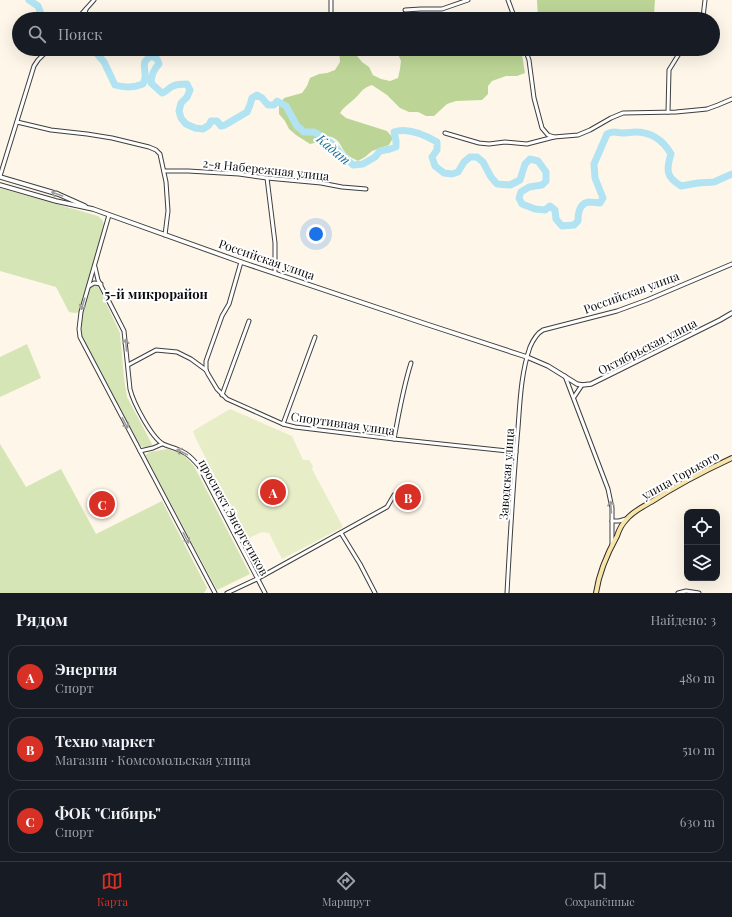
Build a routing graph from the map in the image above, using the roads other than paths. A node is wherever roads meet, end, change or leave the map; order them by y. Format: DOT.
graph roads {
  1 [pos="94,0"];
  2 [pos="331,0"];
  3 [pos="468,0"];
  4 [pos="508,0"];
  5 [pos="705,0"];
  6 [pos="87,7"];
  7 [pos="405,10"];
  8 [pos="83,12"];
  9 [pos="86,12"];
  10 [pos="331,12"];
  11 [pos="512,12"];
  12 [pos="704,12"];
  13 [pos="42,56"];
  14 [pos="528,56"];
  15 [pos="678,56"];
  16 [pos="732,99"];
  17 [pos="668,112"];
  18 [pos="17,122"];
  19 [pos="445,133"];
  20 [pos="554,137"];
  21 [pos="164,171"];
  22 [pos="0,177"];
  23 [pos="268,178"];
  24 [pos="0,184"];
  25 [pos="366,188"];
  26 [pos="93,210"];
  27 [pos="110,216"];
  28 [pos="165,235"];
  29 [pos="241,262"];
  30 [pos="732,264"];
  31 [pos="95,267"];
  32 [pos="275,272"];
  33 [pos="101,284"];
  34 [pos="89,286"];
  35 [pos="732,313"];
  36 [pos="249,321"];
  37 [pos="315,337"];
  38 [pos="527,357"];
  39 [pos="411,363"];
  40 [pos="128,365"];
  41 [pos="206,370"];
  42 [pos="565,376"];
  43 [pos="582,385"];
  44 [pos="222,395"];
  45 [pos="574,397"];
  46 [pos="283,424"];
  47 [pos="394,439"];
  48 [pos="162,444"];
  49 [pos="140,451"];
  50 [pos="516,452"];
  51 [pos="732,458"];
  52 [pos="394,496"];
  53 [pos="626,519"];
  54 [pos="612,521"];
  55 [pos="341,533"];
  56 [pos="612,546"];
  57 [pos="257,579"];
  58 [pos="215,593"];
  59 [pos="227,593"];
  60 [pos="265,593"];
  61 [pos="375,593"];
  62 [pos="507,593"];
  63 [pos="596,593"];
  64 [pos="678,593"];
  65 [pos="698,593"];
  1 -- 6 [label="street"];
  2 -- 10 [label="street"];
  3 -- 7 [label="street"];
  4 -- 11 [label="street"];
  5 -- 12 [label="street"];
  6 -- 8 [label="street"];
  6 -- 9 [label="street"];
  13 -- 18 [label="street"];
  14 -- 20 [label="street"];
  15 -- 17 [label="street"];
  16 -- 17 [label="street"];
  17 -- 20 [label="street"];
  18 -- 21 [label="street"];
  18 -- 22 [label="street"];
  19 -- 20 [label="street"];
  21 -- 23 [label="street, 2-я Набережная улица"];
  21 -- 28 [label="street"];
  26 -- 22 [label="street, one-way"];
  23 -- 25 [label="street, 2-я Набережная улица"];
  23 -- 32 [label="street"];
  24 -- 26 [label="street, Российская улица"];
  26 -- 27 [label="street, Российская улица"];
  27 -- 28 [label="street, Российская улица"];
  27 -- 31 [label="street"];
  28 -- 29 [label="street, Российская улица"];
  29 -- 32 [label="street, Российская улица"];
  29 -- 41 [label="street"];
  30 -- 38 [label="street, Российская улица"];
  31 -- 33 [label="street"];
  31 -- 34 [label="street"];
  32 -- 38 [label="street, Российская улица"];
  33 -- 34 [label="street"];
  40 -- 33 [label="street, one-way"];
  34 -- 49 [label="street, one-way"];
  35 -- 43 [label="street, Октябрьская улица"];
  36 -- 44 [label="street"];
  37 -- 46 [label="street"];
  38 -- 42 [label="street, Российская улица"];
  38 -- 50 [label="street, Заводская улица"];
  39 -- 47 [label="street"];
  40 -- 41 [label="street"];
  40 -- 48 [label="street"];
  41 -- 44 [label="street, Спортивная улица"];
  42 -- 43 [label="street, Российская улица"];
  42 -- 45 [label="street"];
  43 -- 45 [label="street"];
  44 -- 46 [label="street, Спортивная улица"];
  54 -- 45 [label="street, one-way"];
  46 -- 47 [label="street, Спортивная улица"];
  47 -- 50 [label="street, Спортивная улица"];
  48 -- 49 [label="street"];
  57 -- 48 [label="street, проспект Энергетиков, one-way"];
  49 -- 58 [label="street, one-way"];
  50 -- 62 [label="street, Заводская улица"];
  51 -- 53 [label="main road, улица Горького"];
  52 -- 55 [label="street"];
  53 -- 54 [label="street"];
  53 -- 56 [label="main road, улица Горького"];
  54 -- 56 [label="street"];
  55 -- 57 [label="street"];
  55 -- 61 [label="street"];
  56 -- 63 [label="main road, улица Горького"];
  57 -- 59 [label="street"];
  57 -- 60 [label="street, проспект Энергетиков"];
  64 -- 65 [label="street"];
}
